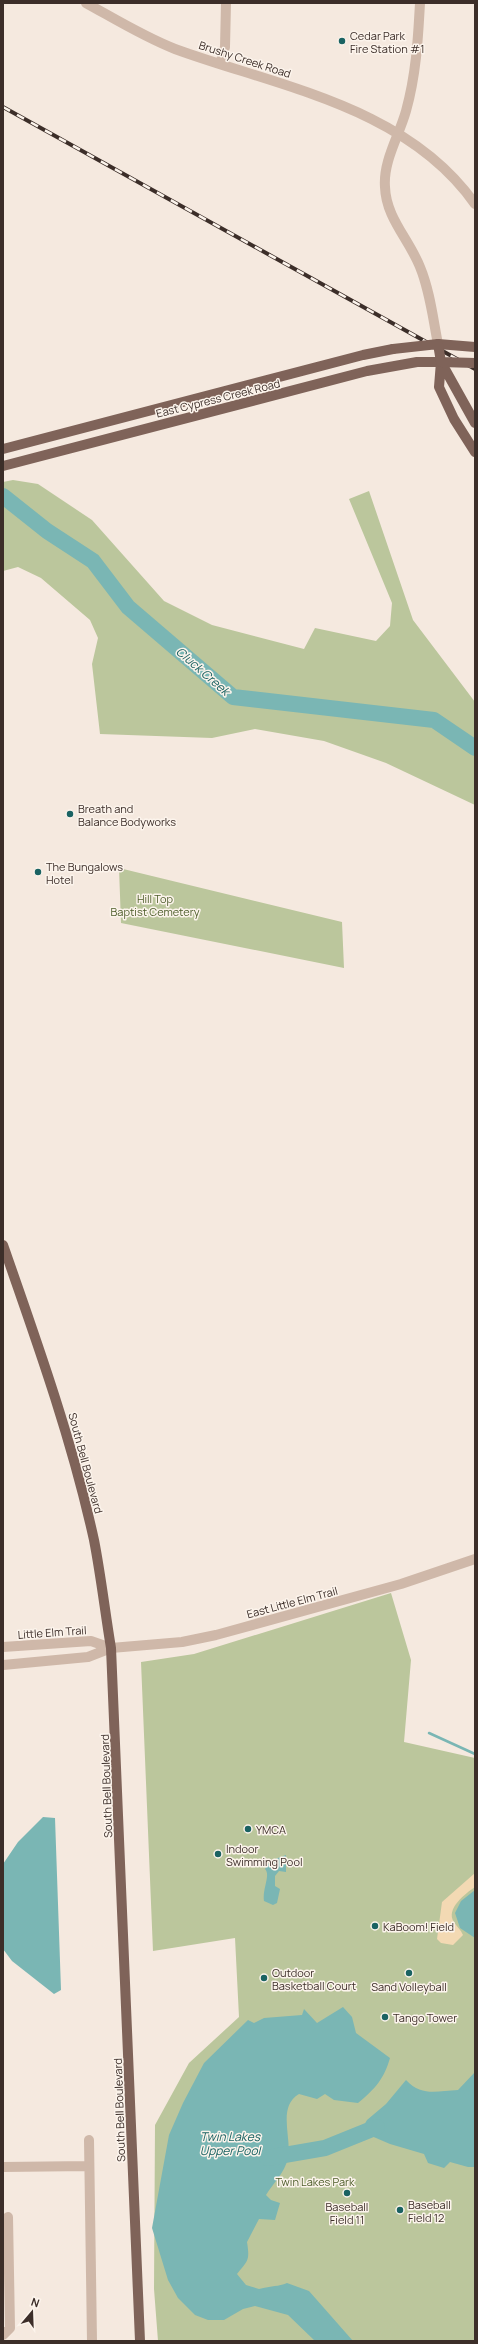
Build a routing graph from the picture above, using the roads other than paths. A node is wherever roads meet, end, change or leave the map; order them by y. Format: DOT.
graph roads {
  1 [pos="86,3"];
  2 [pos="226,3"];
  3 [pos="420,3"];
  4 [pos="220,64"];
  5 [pos="399,135"];
  6 [pos="475,204"];
  7 [pos="438,344"];
  8 [pos="475,347"];
  9 [pos="441,362"];
  10 [pos="475,363"];
  11 [pos="102,422"];
  12 [pos="475,423"];
  13 [pos="103,439"];
  14 [pos="3,449"];
  15 [pos="475,452"];
  16 [pos="3,466"];
  17 [pos="3,1245"];
  18 [pos="475,1559"];
  19 [pos="3,1647"];
  20 [pos="111,1648"];
  21 [pos="3,1665"];
  22 [pos="89,2140"];
  23 [pos="89,2166"];
  24 [pos="3,2167"];
  25 [pos="8,2217"];
  26 [pos="6,2260"];
  27 [pos="3,2334"];
  28 [pos="92,2341"];
  29 [pos="140,2341"];
  1 -- 4 [label="street, Brushy Creek Road"];
  2 -- 4 [label="street"];
  3 -- 5 [label="street"];
  4 -- 5 [label="street, Brushy Creek Road"];
  5 -- 6 [label="street, Brushy Creek Road"];
  5 -- 7 [label="street"];
  7 -- 8 [label="main road"];
  7 -- 9 [label="main road, bridge"];
  7 -- 11 [label="main road, East Cypress Creek Road, bridge"];
  9 -- 10 [label="main road, bridge"];
  9 -- 12 [label="main road"];
  9 -- 13 [label="main road, East Cypress Creek Road"];
  9 -- 15 [label="main road"];
  11 -- 13 [label="main road"];
  11 -- 14 [label="main road, East Cypress Creek Road"];
  13 -- 16 [label="main road, East Cypress Creek Road"];
  17 -- 20 [label="main road, South Bell Boulevard"];
  18 -- 20 [label="street, East Little Elm Trail"];
  19 -- 20 [label="street, Little Elm Trail"];
  20 -- 21 [label="street"];
  20 -- 29 [label="main road, South Bell Boulevard"];
  22 -- 23 [label="street"];
  23 -- 24 [label="street"];
  23 -- 28 [label="street"];
  25 -- 26 [label="street"];
  26 -- 27 [label="street"];
}
